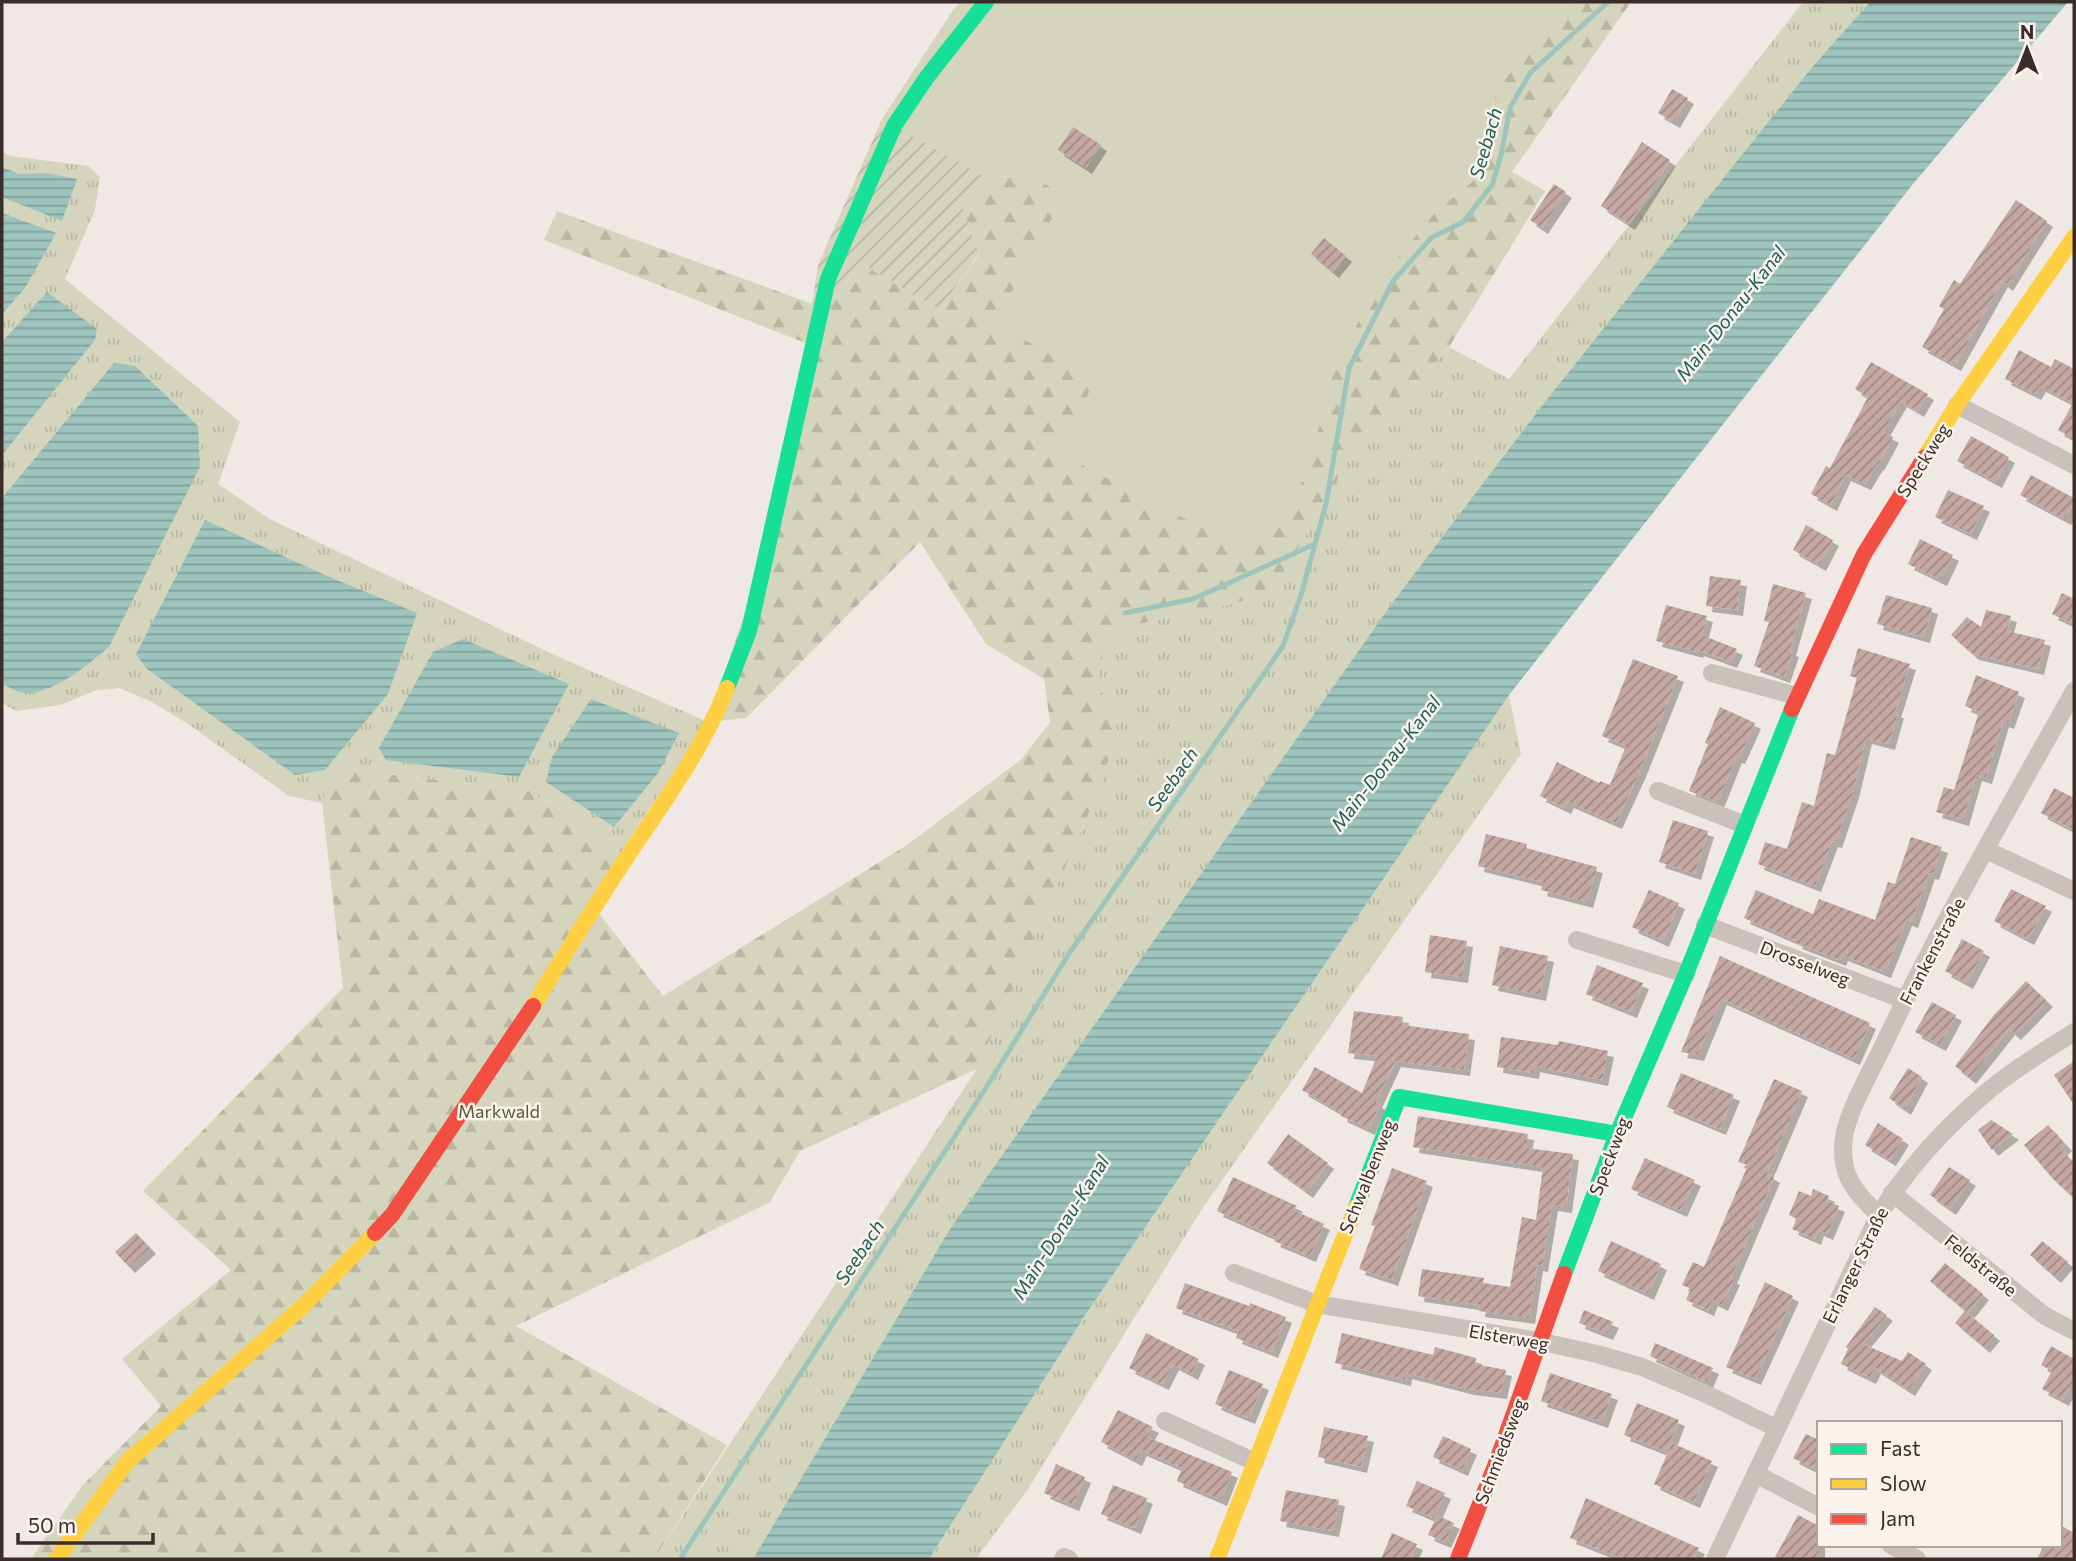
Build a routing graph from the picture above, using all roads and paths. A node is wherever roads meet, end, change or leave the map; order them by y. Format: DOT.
graph roads {
  1 [pos="986,2"];
  2 [pos="2074,237"];
  3 [pos="1957,405"];
  4 [pos="2074,465"];
  5 [pos="1712,673"];
  6 [pos="2074,691"];
  7 [pos="1797,696"];
  8 [pos="1658,791"];
  9 [pos="1745,825"];
  10 [pos="1986,850"];
  11 [pos="2074,891"];
  12 [pos="1705,925"];
  13 [pos="1577,940"];
  14 [pos="1686,974"];
  15 [pos="1905,1000"];
  16 [pos="2074,1032"];
  17 [pos="1617,1133"];
  18 [pos="1892,1193"];
  19 [pos="1879,1215"];
  20 [pos="1234,1273"];
  21 [pos="1317,1304"];
  22 [pos="2074,1331"];
  23 [pos="1538,1341"];
  24 [pos="1165,1421"];
  25 [pos="1776,1428"];
  26 [pos="1255,1462"];
  27 [pos="1756,1474"];
  28 [pos="1817,1506"];
  29 [pos="1895,1547"];
  30 [pos="57,1559"];
  31 [pos="1063,1559"];
  32 [pos="1069,1559"];
  33 [pos="1217,1559"];
  34 [pos="1458,1559"];
  35 [pos="1715,1559"];
  36 [pos="1917,1559"];
  1 -- 30 [label="street"];
  2 -- 3 [label="street, Speckweg"];
  3 -- 4 [label="street"];
  3 -- 7 [label="street, Speckweg"];
  5 -- 7 [label="street"];
  6 -- 10 [label="street, Frankenstraße"];
  7 -- 9 [label="street, Speckweg"];
  8 -- 9 [label="street"];
  9 -- 12 [label="street, Speckweg"];
  10 -- 11 [label="street"];
  10 -- 15 [label="street, Frankenstraße"];
  12 -- 14 [label="street, Speckweg"];
  12 -- 15 [label="street, Drosselweg"];
  13 -- 14 [label="street"];
  14 -- 17 [label="street, Speckweg"];
  15 -- 19 [label="street, Frankenstraße"];
  16 -- 18 [label="street, Erlanger Straße"];
  17 -- 21 [label="street, Schwalbenweg"];
  17 -- 23 [label="street, Speckweg"];
  18 -- 19 [label="street, Erlanger Straße"];
  18 -- 22 [label="street, Feldstraße"];
  19 -- 25 [label="street, Erlanger Straße"];
  20 -- 21 [label="street, Elsterweg"];
  21 -- 23 [label="street, Elsterweg"];
  21 -- 26 [label="street, Schwalbenweg"];
  23 -- 25 [label="street, Elsterweg"];
  23 -- 34 [label="street, Schmiedsweg"];
  24 -- 26 [label="street"];
  25 -- 27 [label="street, Erlanger Straße"];
  26 -- 33 [label="street, Schwalbenweg"];
  27 -- 28 [label="street"];
  27 -- 35 [label="street, Erlanger Straße"];
  29 -- 36 [label="street"];
  31 -- 32 [label="street"];
}
